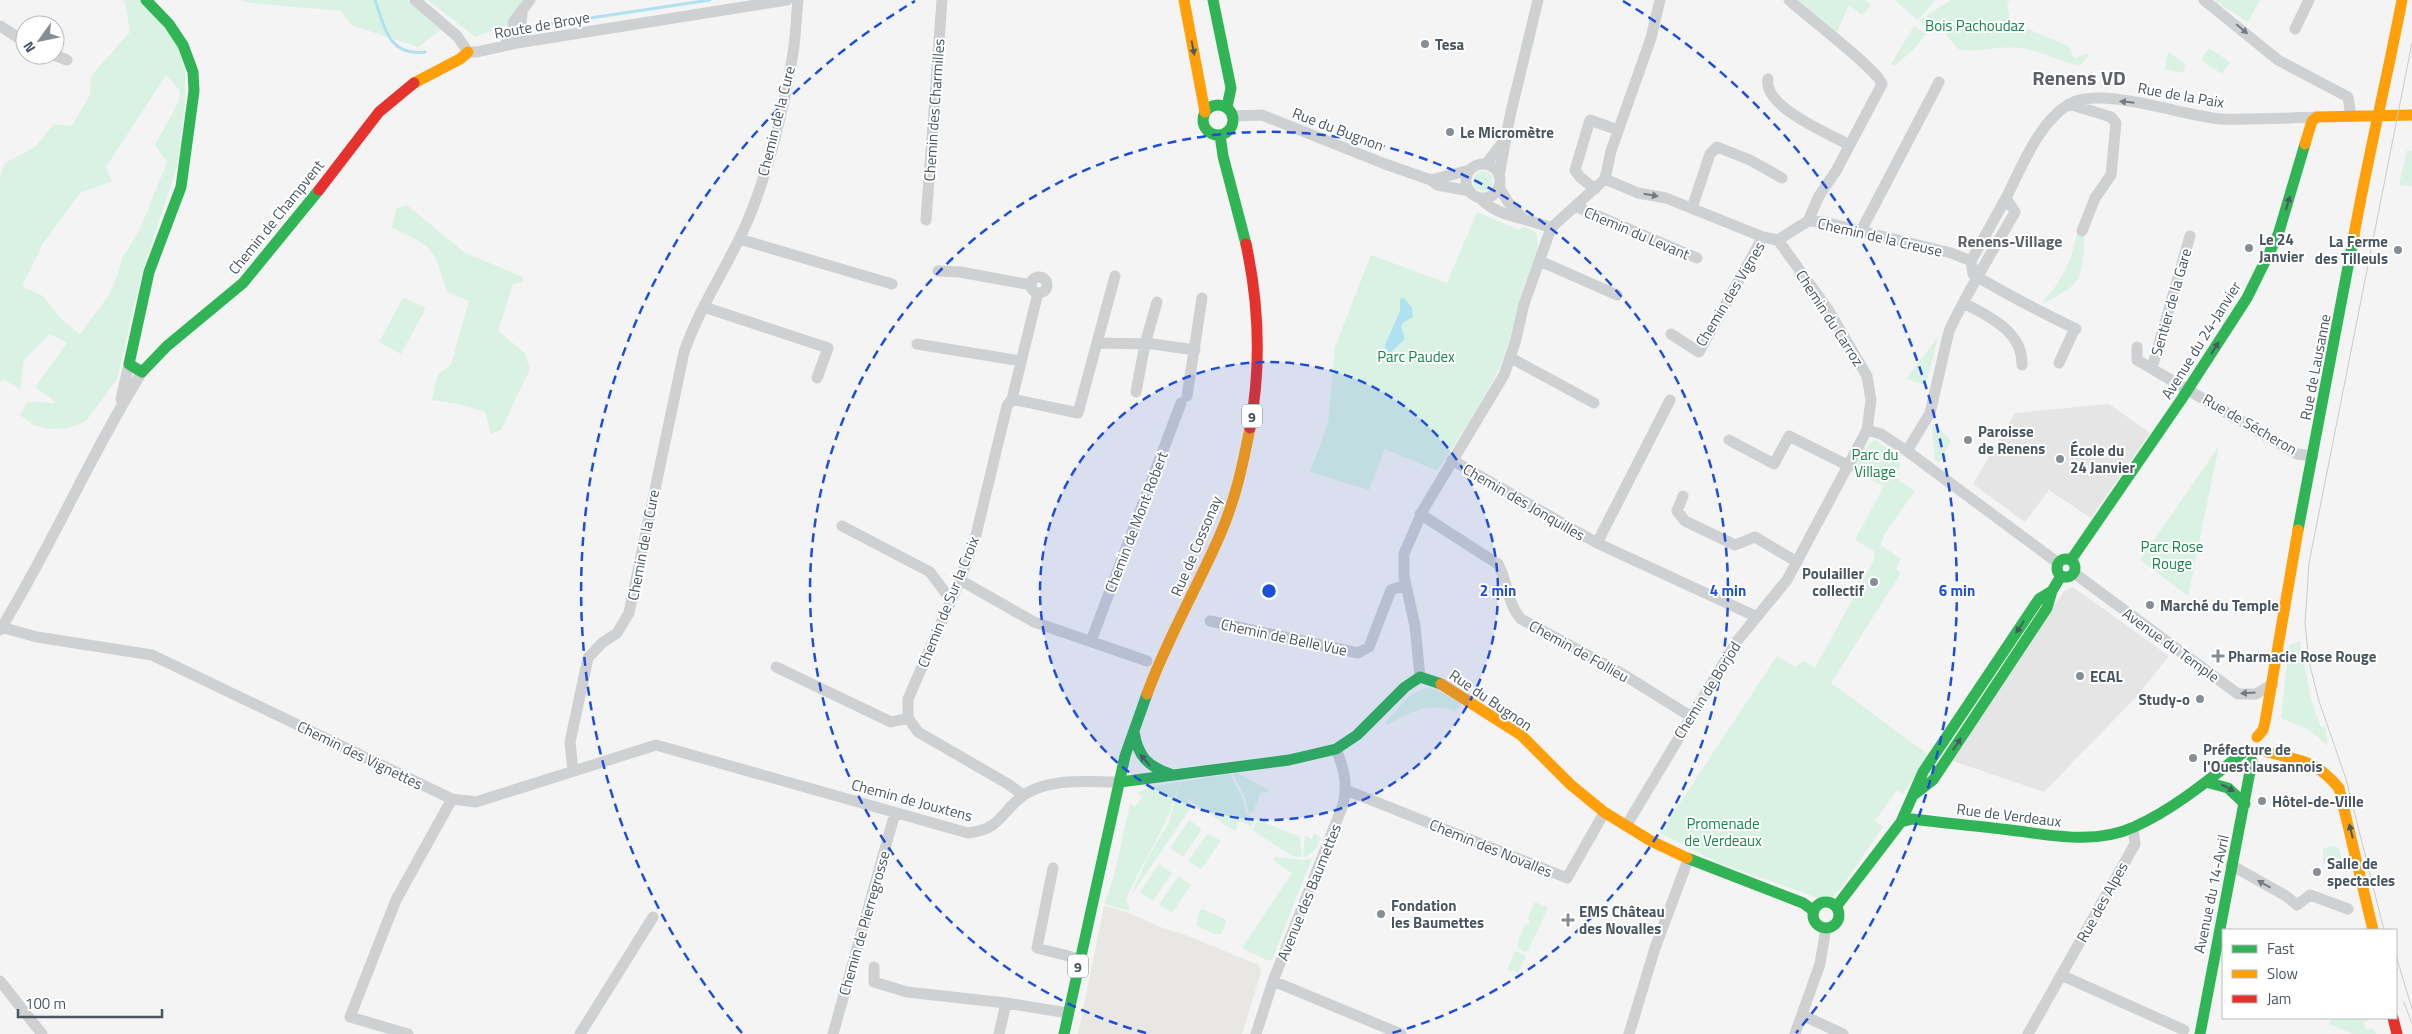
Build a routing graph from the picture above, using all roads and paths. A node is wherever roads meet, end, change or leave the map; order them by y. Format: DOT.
graph roads {
  1 [pos="146,0"];
  2 [pos="415,0"];
  3 [pos="530,0"];
  4 [pos="787,0"];
  5 [pos="798,0"];
  6 [pos="942,0"];
  7 [pos="1184,0"];
  8 [pos="1213,0"];
  9 [pos="1538,0"];
  10 [pos="1660,0"];
  11 [pos="1789,0"];
  12 [pos="2204,0"];
  13 [pos="2309,0"];
  14 [pos="2402,0"];
  15 [pos="522,12"];
  16 [pos="0,26"];
  17 [pos="2295,29"];
  18 [pos="15,36"];
  19 [pos="526,42"];
  20 [pos="504,46"];
  21 [pos="468,52"];
  22 [pos="1768,79"];
  23 [pos="1939,82"];
  24 [pos="2069,104"];
  25 [pos="379,112"];
  26 [pos="1205,112"];
  27 [pos="1230,112"];
  28 [pos="2380,115"];
  29 [pos="2351,116"];
  30 [pos="2412,116"];
  31 [pos="2317,117"];
  32 [pos="1618,130"];
  33 [pos="1220,135"];
  34 [pos="1504,141"];
  35 [pos="1849,145"];
  36 [pos="1486,164"];
  37 [pos="1470,170"];
  38 [pos="1782,178"];
  39 [pos="1605,179"];
  40 [pos="1431,180"];
  41 [pos="1499,182"];
  42 [pos="1595,189"];
  43 [pos="1470,191"];
  44 [pos="1819,196"];
  45 [pos="1480,198"];
  46 [pos="2006,198"];
  47 [pos="1576,207"];
  48 [pos="1692,208"];
  49 [pos="1522,217"];
  50 [pos="926,220"];
  51 [pos="1808,221"];
  52 [pos="1824,222"];
  53 [pos="1551,228"];
  54 [pos="2082,230"];
  55 [pos="1861,231"];
  56 [pos="2190,236"];
  57 [pos="1763,237"];
  58 [pos="739,239"];
  59 [pos="1778,240"];
  60 [pos="1697,258"];
  61 [pos="1540,260"];
  62 [pos="1971,261"];
  63 [pos="938,272"];
  64 [pos="1115,276"];
  65 [pos="1978,277"];
  66 [pos="892,284"];
  67 [pos="1617,295"];
  68 [pos="1202,298"];
  69 [pos="1157,302"];
  70 [pos="1964,302"];
  71 [pos="704,307"];
  72 [pos="1671,334"];
  73 [pos="917,344"];
  74 [pos="1098,344"];
  75 [pos="1145,344"];
  76 [pos="2137,347"];
  77 [pos="1195,350"];
  78 [pos="1511,358"];
  79 [pos="1021,361"];
  80 [pos="2059,363"];
  81 [pos="130,364"];
  82 [pos="2022,365"];
  83 [pos="2152,368"];
  84 [pos="142,372"];
  85 [pos="817,378"];
  86 [pos="2188,388"];
  87 [pos="1136,392"];
  88 [pos="1012,399"];
  89 [pos="1670,400"];
  90 [pos="1594,403"];
  91 [pos="119,408"];
  92 [pos="1867,430"];
  93 [pos="1729,440"];
  94 [pos="1907,451"];
  95 [pos="2313,456"];
  96 [pos="1452,460"];
  97 [pos="1850,466"];
  98 [pos="1683,496"];
  99 [pos="1420,514"];
  100 [pos="842,526"];
  101 [pos="1597,543"];
  102 [pos="2071,560"];
  103 [pos="1798,562"];
  104 [pos="2058,563"];
  105 [pos="2074,573"];
  106 [pos="2061,576"];
  107 [pos="960,580"];
  108 [pos="1406,585"];
  109 [pos="2052,591"];
  110 [pos="950,599"];
  111 [pos="1755,616"];
  112 [pos="1210,621"];
  113 [pos="1,629"];
  114 [pos="1091,641"];
  115 [pos="1147,661"];
  116 [pos="776,667"];
  117 [pos="1420,677"];
  118 [pos="2272,684"];
  119 [pos="1973,697"];
  120 [pos="1984,704"];
  121 [pos="1690,716"];
  122 [pos="908,718"];
  123 [pos="1134,732"];
  124 [pos="2257,737"];
  125 [pos="1336,749"];
  126 [pos="2244,752"];
  127 [pos="2267,752"];
  128 [pos="1935,753"];
  129 [pos="1946,761"];
  130 [pos="2252,761"];
  131 [pos="723,762"];
  132 [pos="573,771"];
  133 [pos="1172,774"];
  134 [pos="1120,782"];
  135 [pos="2206,782"];
  136 [pos="1346,790"];
  137 [pos="1915,794"];
  138 [pos="1023,795"];
  139 [pos="452,799"];
  140 [pos="2245,804"];
  141 [pos="896,813"];
  142 [pos="1604,813"];
  143 [pos="1901,822"];
  144 [pos="1626,826"];
  145 [pos="2132,828"];
  146 [pos="1688,860"];
  147 [pos="2231,865"];
  148 [pos="1054,868"];
  149 [pos="1836,907"];
  150 [pos="2348,909"];
  151 [pos="1814,911"];
  152 [pos="653,916"];
  153 [pos="1826,928"];
  154 [pos="2373,929"];
  155 [pos="1080,960"];
  156 [pos="874,967"];
  157 [pos="2061,974"];
  158 [pos="0,981"];
  159 [pos="1273,981"];
  160 [pos="1006,1003"];
  161 [pos="1068,1013"];
  162 [pos="1802,1015"];
  163 [pos="2393,1019"];
  164 [pos="2184,1030"];
  165 [pos="42,1034"];
  166 [pos="408,1034"];
  167 [pos="580,1034"];
  168 [pos="834,1034"];
  169 [pos="999,1034"];
  170 [pos="1064,1034"];
  171 [pos="1256,1034"];
  172 [pos="1401,1034"];
  173 [pos="1629,1034"];
  174 [pos="1795,1034"];
  175 [pos="1843,1034"];
  176 [pos="2028,1034"];
  177 [pos="2200,1034"];
  178 [pos="2397,1034"];
  1 -- 81 [label="street"];
  2 -- 21 [label="street"];
  3 -- 15 [label="street"];
  4 -- 19 [label="street, Route de Broye"];
  5 -- 58 [label="street, Chemin de la Cure"];
  6 -- 50 [label="street, Chemin des Charmilles"];
  7 -- 26 [label="street, one-way"];
  8 -- 27 [label="street"];
  9 -- 34 [label="street"];
  10 -- 32 [label="street"];
  11 -- 35 [label="street"];
  12 -- 29 [label="street, one-way"];
  13 -- 17 [label="street"];
  14 -- 28 [label="street, Rue de Lausanne"];
  15 -- 19 [label="street"];
  15 -- 20 [label="street"];
  16 -- 18 [label="street"];
  19 -- 20 [label="street, Route de Broye"];
  20 -- 21 [label="street, Route de Broye"];
  21 -- 25 [label="street, Route de Broye"];
  22 -- 35 [label="street"];
  23 -- 55 [label="street"];
  31 -- 24 [label="street, Rue de la Paix, one-way"];
  24 -- 46 [label="street, Rue de la Paix"];
  24 -- 54 [label="street"];
  25 -- 84 [label="street, Chemin de Champvent"];
  26 -- 27 [label="street"];
  26 -- 33 [label="street"];
  27 -- 33 [label="street"];
  27 -- 40 [label="street, Rue du Bugnon"];
  28 -- 29 [label="street, Rue de la Paix"];
  28 -- 30 [label="street, Rue de la Paix"];
  28 -- 95 [label="street, Rue de Lausanne"];
  29 -- 31 [label="street, Rue de la Paix"];
  86 -- 31 [label="street, Avenue du 24-Janvier, one-way"];
  32 -- 39 [label="street"];
  32 -- 42 [label="street"];
  33 -- 123 [label="street, Rue de Cossonay / 9"];
  34 -- 36 [label="street"];
  34 -- 41 [label="street"];
  35 -- 44 [label="street"];
  36 -- 37 [label="street"];
  36 -- 41 [label="street, Rue du Bugnon"];
  37 -- 40 [label="street"];
  37 -- 43 [label="street"];
  38 -- 48 [label="street"];
  39 -- 42 [label="street"];
  39 -- 48 [label="street, one-way"];
  40 -- 43 [label="street, Rue du Bugnon"];
  41 -- 45 [label="street"];
  41 -- 49 [label="street, Rue du Bugnon"];
  42 -- 47 [label="street"];
  43 -- 45 [label="street, Rue du Bugnon"];
  44 -- 51 [label="street"];
  44 -- 52 [label="street"];
  45 -- 49 [label="street, Rue du Bugnon"];
  46 -- 62 [label="street, Rue de la Paix"];
  46 -- 65 [label="street"];
  47 -- 53 [label="street"];
  47 -- 60 [label="street, Chemin du Levant"];
  48 -- 57 [label="street"];
  49 -- 53 [label="street, Rue du Bugnon"];
  51 -- 52 [label="street, Chemin de la Creuse"];
  51 -- 59 [label="street, Chemin de la Creuse"];
  52 -- 55 [label="street, Chemin de la Creuse"];
  53 -- 61 [label="street"];
  55 -- 62 [label="street, Chemin de la Creuse"];
  56 -- 83 [label="street, Sentier de la Gare"];
  57 -- 59 [label="street"];
  57 -- 72 [label="street, Chemin des Vignes"];
  58 -- 66 [label="street"];
  58 -- 71 [label="street, Chemin de la Cure"];
  59 -- 92 [label="street, Chemin du Carroz"];
  61 -- 67 [label="street"];
  61 -- 78 [label="street"];
  62 -- 65 [label="street"];
  63 -- 79 [label="street, Chemin de Sur la Croix"];
  64 -- 74 [label="street"];
  65 -- 70 [label="street"];
  65 -- 80 [label="street"];
  68 -- 77 [label="street"];
  69 -- 75 [label="street"];
  70 -- 82 [label="street"];
  70 -- 94 [label="street"];
  71 -- 85 [label="street"];
  71 -- 132 [label="street, Chemin de la Cure"];
  73 -- 79 [label="street"];
  74 -- 75 [label="street"];
  74 -- 88 [label="street"];
  75 -- 77 [label="street"];
  75 -- 87 [label="street"];
  76 -- 83 [label="street, Sentier de la Gare"];
  77 -- 114 [label="street, Chemin de Mont Robert"];
  78 -- 90 [label="street"];
  78 -- 96 [label="street"];
  79 -- 88 [label="street, Chemin de Sur la Croix"];
  81 -- 84 [label="street"];
  81 -- 91 [label="street, Chemin de Champvent"];
  83 -- 86 [label="street, Sentier de la Gare"];
  84 -- 91 [label="street, Chemin de Champvent"];
  86 -- 95 [label="street, Rue de Sécheron"];
  86 -- 102 [label="street, Avenue du 24-Janvier"];
  88 -- 107 [label="street, Chemin de Sur la Croix"];
  89 -- 101 [label="street, Chemin des Jonquilles"];
  91 -- 113 [label="street, Chemin de Champvent"];
  92 -- 94 [label="street"];
  92 -- 97 [label="street, Chemin de Borjod"];
  93 -- 97 [label="street"];
  94 -- 104 [label="street"];
  95 -- 118 [label="street, Rue de Lausanne"];
  96 -- 99 [label="street"];
  96 -- 101 [label="street, Chemin des Jonquilles"];
  97 -- 103 [label="street, Chemin de Borjod"];
  98 -- 103 [label="street"];
  99 -- 108 [label="street"];
  99 -- 121 [label="street, Chemin de Follieu"];
  100 -- 110 [label="street"];
  101 -- 111 [label="street, Chemin des Jonquilles"];
  102 -- 104 [label="street"];
  102 -- 105 [label="street"];
  103 -- 111 [label="street, Chemin de Borjod"];
  104 -- 106 [label="street"];
  105 -- 106 [label="street"];
  118 -- 105 [label="street, Avenue du Temple, one-way"];
  106 -- 109 [label="street"];
  107 -- 110 [label="street, Chemin de Sur la Croix"];
  107 -- 114 [label="street"];
  108 -- 112 [label="street, Chemin de Belle Vue"];
  108 -- 117 [label="street"];
  109 -- 119 [label="street, one-way"];
  109 -- 120 [label="street"];
  110 -- 122 [label="street, Chemin de Sur la Croix"];
  111 -- 121 [label="street, Chemin de Borjod"];
  113 -- 139 [label="street, Chemin des Vignettes"];
  114 -- 115 [label="street"];
  116 -- 122 [label="street"];
  117 -- 125 [label="street, Chemin de Jouxtens"];
  117 -- 142 [label="street, Rue du Bugnon"];
  118 -- 124 [label="street, Rue de Lausanne"];
  119 -- 120 [label="street"];
  119 -- 128 [label="street"];
  129 -- 120 [label="street, one-way"];
  121 -- 144 [label="street, Chemin de Borjod"];
  122 -- 138 [label="street"];
  133 -- 123 [label="street, Chemin de Jouxtens, one-way"];
  123 -- 134 [label="street, Rue de Cossonay / 9"];
  124 -- 126 [label="street"];
  124 -- 127 [label="street"];
  125 -- 133 [label="street, Chemin de Jouxtens"];
  125 -- 136 [label="street, Avenue des Baumettes"];
  126 -- 130 [label="street"];
  126 -- 135 [label="street, Rue de Verdeaux"];
  127 -- 130 [label="street"];
  154 -- 127 [label="street, one-way"];
  128 -- 129 [label="street"];
  128 -- 137 [label="street"];
  129 -- 137 [label="street"];
  130 -- 140 [label="street, Avenue du 14-Avril"];
  131 -- 132 [label="street, Chemin des Vignettes"];
  131 -- 141 [label="street, Chemin de Jouxtens"];
  132 -- 139 [label="street, Chemin des Vignettes"];
  133 -- 134 [label="street, Chemin de Jouxtens"];
  134 -- 138 [label="street, Chemin de Jouxtens"];
  134 -- 155 [label="street, Rue de Cossonay / 9"];
  135 -- 140 [label="street, one-way"];
  135 -- 145 [label="street, Rue de Verdeaux"];
  136 -- 142 [label="street, Chemin des Novalles"];
  136 -- 159 [label="street, Avenue des Baumettes"];
  137 -- 143 [label="street"];
  138 -- 141 [label="street, Chemin de Jouxtens"];
  139 -- 166 [label="street"];
  140 -- 147 [label="street, Avenue du 14-Avril"];
  141 -- 168 [label="street, Chemin de Pierregrosse"];
  142 -- 144 [label="street, Rue du Bugnon"];
  143 -- 145 [label="street, Rue de Verdeaux"];
  143 -- 149 [label="street"];
  144 -- 146 [label="street, Rue du Bugnon"];
  145 -- 157 [label="street, Rue des Alpes"];
  146 -- 151 [label="street, Rue du Bugnon"];
  146 -- 173 [label="street"];
  150 -- 147 [label="street, one-way"];
  147 -- 177 [label="street, Avenue du 14-Avril"];
  148 -- 155 [label="street"];
  149 -- 151 [label="street"];
  149 -- 153 [label="street"];
  151 -- 153 [label="street"];
  152 -- 167 [label="street"];
  153 -- 162 [label="street"];
  155 -- 161 [label="street, Rue de Cossonay / 9"];
  156 -- 160 [label="street"];
  157 -- 164 [label="street"];
  157 -- 176 [label="street, Rue des Alpes"];
  158 -- 165 [label="street"];
  159 -- 171 [label="street, Avenue des Baumettes"];
  159 -- 172 [label="street"];
  160 -- 161 [label="street"];
  160 -- 169 [label="street"];
  161 -- 170 [label="street, Rue de Cossonay / 9"];
  162 -- 174 [label="street"];
  162 -- 175 [label="street"];
  163 -- 178 [label="street"];
}
